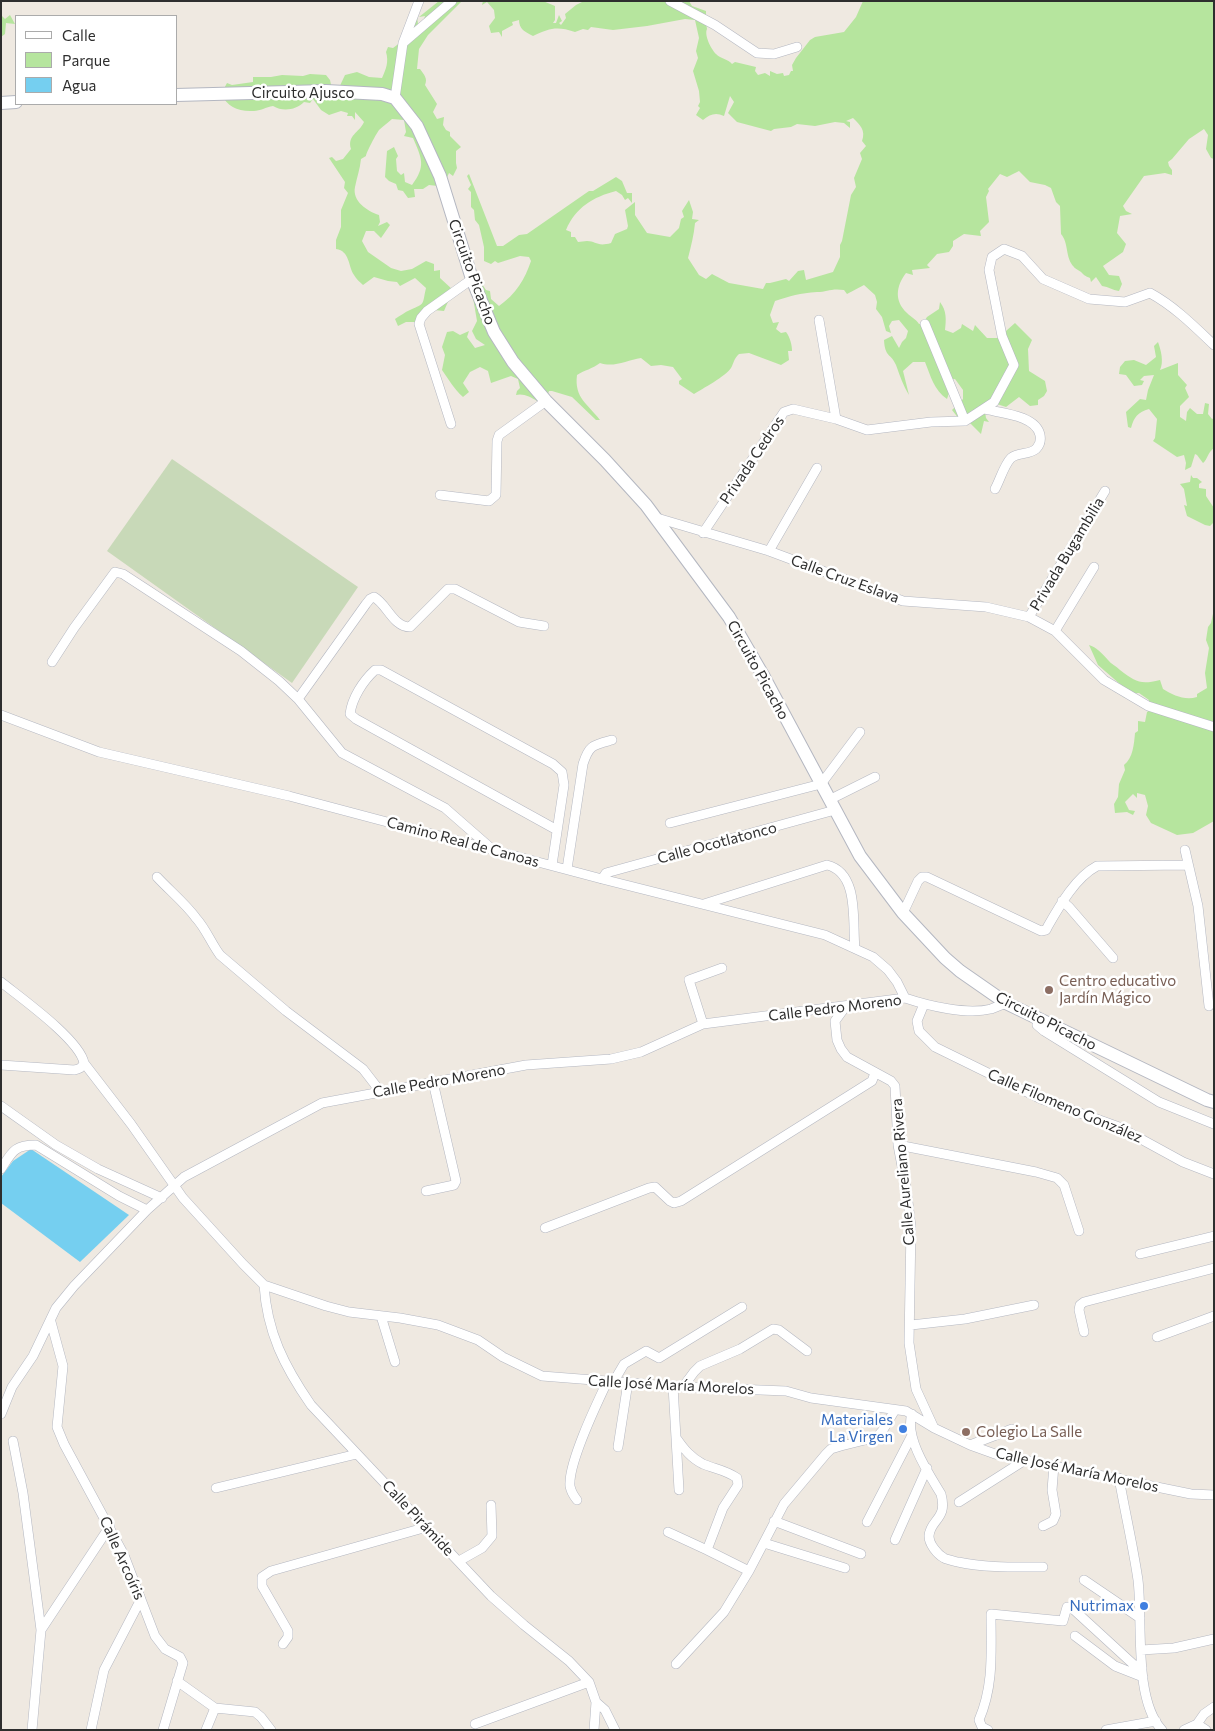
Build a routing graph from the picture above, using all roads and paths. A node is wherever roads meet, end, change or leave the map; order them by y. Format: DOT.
graph roads {
  1 [pos="419,1"];
  2 [pos="452,1"];
  3 [pos="670,1"];
  4 [pos="403,43"];
  5 [pos="797,47"];
  6 [pos="178,95"];
  7 [pos="395,98"];
  8 [pos="15,102"];
  9 [pos="1,103"];
  10 [pos="472,279"];
  11 [pos="819,320"];
  12 [pos="925,324"];
  13 [pos="1214,345"];
  14 [pos="546,401"];
  15 [pos="984,409"];
  16 [pos="836,419"];
  17 [pos="965,421"];
  18 [pos="451,424"];
  19 [pos="817,468"];
  20 [pos="996,489"];
  21 [pos="1105,491"];
  22 [pos="440,495"];
  23 [pos="657,518"];
  24 [pos="703,532"];
  25 [pos="769,550"];
  26 [pos="1094,567"];
  27 [pos="1029,616"];
  28 [pos="544,626"];
  29 [pos="1054,631"];
  30 [pos="52,662"];
  31 [pos="298,699"];
  32 [pos="1,716"];
  33 [pos="1214,727"];
  34 [pos="860,732"];
  35 [pos="612,740"];
  36 [pos="875,777"];
  37 [pos="821,784"];
  38 [pos="832,805"];
  39 [pos="670,823"];
  40 [pos="557,830"];
  41 [pos="1185,850"];
  42 [pos="495,851"];
  43 [pos="552,865"];
  44 [pos="1187,865"];
  45 [pos="567,869"];
  46 [pos="158,877"];
  47 [pos="602,879"];
  48 [pos="1062,901"];
  49 [pos="704,904"];
  50 [pos="903,913"];
  51 [pos="855,948"];
  52 [pos="1113,958"];
  53 [pos="722,968"];
  54 [pos="1,982"];
  55 [pos="906,998"];
  56 [pos="1006,1003"];
  57 [pos="924,1004"];
  58 [pos="846,1006"];
  59 [pos="1209,1006"];
  60 [pos="1039,1019"];
  61 [pos="703,1024"];
  62 [pos="84,1063"];
  63 [pos="1,1065"];
  64 [pos="875,1073"];
  65 [pos="433,1082"];
  66 [pos="380,1091"];
  67 [pos="1214,1102"];
  68 [pos="1,1106"];
  69 [pos="1214,1124"];
  70 [pos="898,1146"];
  71 [pos="1,1169"];
  72 [pos="1214,1174"];
  73 [pos="174,1186"];
  74 [pos="426,1191"];
  75 [pos="162,1198"];
  76 [pos="147,1210"];
  77 [pos="545,1228"];
  78 [pos="1079,1231"];
  79 [pos="1214,1236"];
  80 [pos="1140,1254"];
  81 [pos="1214,1268"];
  82 [pos="264,1285"];
  83 [pos="1034,1305"];
  84 [pos="742,1307"];
  85 [pos="381,1316"];
  86 [pos="1214,1316"];
  87 [pos="50,1322"];
  88 [pos="911,1325"];
  89 [pos="1084,1332"];
  90 [pos="1157,1337"];
  91 [pos="807,1351"];
  92 [pos="395,1362"];
  93 [pos="611,1381"];
  94 [pos="628,1382"];
  95 [pos="678,1386"];
  96 [pos="895,1410"];
  97 [pos="1,1414"];
  98 [pos="912,1414"];
  99 [pos="934,1428"];
  100 [pos="1012,1429"];
  101 [pos="911,1436"];
  102 [pos="677,1439"];
  103 [pos="12,1441"];
  104 [pos="970,1444"];
  105 [pos="618,1447"];
  106 [pos="357,1454"];
  107 [pos="1025,1460"];
  108 [pos="1054,1466"];
  109 [pos="927,1468"];
  110 [pos="1119,1478"];
  111 [pos="216,1488"];
  112 [pos="679,1490"];
  113 [pos="1214,1495"];
  114 [pos="577,1500"];
  115 [pos="959,1502"];
  116 [pos="492,1505"];
  117 [pos="774,1521"];
  118 [pos="868,1522"];
  119 [pos="110,1526"];
  120 [pos="1043,1526"];
  121 [pos="427,1527"];
  122 [pos="668,1532"];
  123 [pos="895,1540"];
  124 [pos="764,1543"];
  125 [pos="707,1550"];
  126 [pos="861,1554"];
  127 [pos="459,1561"];
  128 [pos="1042,1567"];
  129 [pos="845,1568"];
  130 [pos="749,1571"];
  131 [pos="1084,1580"];
  132 [pos="141,1599"];
  133 [pos="1140,1618"];
  134 [pos="41,1630"];
  135 [pos="1075,1636"];
  136 [pos="1214,1639"];
  137 [pos="283,1644"];
  138 [pos="1141,1650"];
  139 [pos="676,1664"];
  140 [pos="1142,1672"];
  141 [pos="178,1681"];
  142 [pos="589,1682"];
  143 [pos="596,1702"];
  144 [pos="1214,1707"];
  145 [pos="215,1708"];
  146 [pos="1156,1722"];
  147 [pos="475,1724"];
  148 [pos="1197,1724"];
  149 [pos="32,1730"];
  150 [pos="91,1730"];
  151 [pos="163,1730"];
  152 [pos="206,1730"];
  153 [pos="271,1730"];
  154 [pos="594,1730"];
  155 [pos="615,1730"];
  156 [pos="988,1730"];
  157 [pos="1106,1730"];
  158 [pos="1162,1730"];
  159 [pos="1184,1730"];
  160 [pos="1206,1730"];
  1 -- 4 [label="street"];
  2 -- 4 [label="street"];
  3 -- 5 [label="street"];
  4 -- 7 [label="street"];
  6 -- 7 [label="main road, Circuito Ajusco"];
  7 -- 10 [label="main road, Circuito Picacho"];
  8 -- 9 [label="main road"];
  10 -- 14 [label="main road, Circuito Picacho"];
  10 -- 18 [label="street"];
  11 -- 16 [label="street"];
  12 -- 17 [label="street"];
  13 -- 15 [label="street"];
  14 -- 22 [label="street"];
  14 -- 23 [label="main road, Circuito Picacho"];
  15 -- 17 [label="street"];
  15 -- 20 [label="street"];
  16 -- 17 [label="street, Privada Cedros"];
  16 -- 24 [label="street, Privada Cedros"];
  19 -- 25 [label="street"];
  21 -- 27 [label="street, Privada Bugambilia"];
  23 -- 24 [label="street, Calle Cruz Eslava"];
  23 -- 37 [label="main road, Circuito Picacho"];
  24 -- 25 [label="street, Calle Cruz Eslava"];
  25 -- 27 [label="street, Calle Cruz Eslava"];
  26 -- 29 [label="street"];
  27 -- 29 [label="street, Calle Cruz Eslava"];
  28 -- 31 [label="street"];
  29 -- 33 [label="street, Calle Cruz Eslava"];
  30 -- 31 [label="street"];
  31 -- 42 [label="street"];
  32 -- 42 [label="street, Camino Real de Canoas"];
  34 -- 37 [label="street"];
  35 -- 45 [label="street"];
  36 -- 38 [label="street, Calle Ocotlatonco"];
  37 -- 38 [label="main road, Circuito Picacho"];
  37 -- 39 [label="street"];
  38 -- 47 [label="street, Calle Ocotlatonco"];
  38 -- 50 [label="main road, Circuito Picacho"];
  40 -- 40 [label="street"];
  40 -- 43 [label="street"];
  41 -- 44 [label="street"];
  42 -- 43 [label="street, Camino Real de Canoas"];
  43 -- 45 [label="street, Camino Real de Canoas"];
  44 -- 48 [label="street"];
  44 -- 59 [label="street"];
  45 -- 47 [label="street, Camino Real de Canoas"];
  46 -- 66 [label="street"];
  47 -- 49 [label="street, Camino Real de Canoas"];
  48 -- 50 [label="street"];
  48 -- 52 [label="street"];
  49 -- 51 [label="street, Camino Real de Canoas"];
  49 -- 51 [label="street"];
  50 -- 56 [label="main road, Circuito Picacho"];
  51 -- 55 [label="street, Camino Real de Canoas"];
  53 -- 61 [label="street"];
  54 -- 62 [label="street, Calle José María Morelos"];
  55 -- 57 [label="street, Calle Pedro Moreno"];
  55 -- 58 [label="street, Calle Pedro Moreno"];
  56 -- 57 [label="street, Calle Pedro Moreno"];
  56 -- 60 [label="main road, Circuito Picacho"];
  57 -- 72 [label="street, Calle Filomeno González"];
  58 -- 61 [label="street, Calle Pedro Moreno"];
  58 -- 64 [label="street, Calle Aureliano Rivera"];
  60 -- 67 [label="main road, Circuito Picacho"];
  60 -- 69 [label="street"];
  61 -- 65 [label="street, Calle Pedro Moreno"];
  62 -- 63 [label="street"];
  62 -- 73 [label="street, Calle José María Morelos"];
  64 -- 70 [label="street, Calle Aureliano Rivera"];
  64 -- 77 [label="street"];
  65 -- 66 [label="street, Calle Pedro Moreno"];
  65 -- 74 [label="street"];
  66 -- 73 [label="street, Calle Pedro Moreno"];
  68 -- 75 [label="street"];
  70 -- 78 [label="street"];
  70 -- 88 [label="street, Calle Aureliano Rivera"];
  71 -- 76 [label="street"];
  73 -- 75 [label="street, Calle Pedro Moreno"];
  73 -- 82 [label="street, Calle José María Morelos"];
  75 -- 76 [label="street, Calle Pedro Moreno"];
  76 -- 87 [label="street, Calle Pedro Moreno"];
  79 -- 80 [label="street"];
  81 -- 89 [label="street"];
  82 -- 85 [label="street, Calle José María Morelos"];
  82 -- 106 [label="street, Calle Pirámide"];
  83 -- 88 [label="street"];
  84 -- 93 [label="street"];
  85 -- 92 [label="street"];
  85 -- 93 [label="street, Calle José María Morelos"];
  86 -- 90 [label="street"];
  87 -- 97 [label="street, Calle Pedro Moreno"];
  87 -- 119 [label="street, Calle Arcoíris"];
  88 -- 99 [label="street, Calle Aureliano Rivera"];
  91 -- 95 [label="street"];
  93 -- 94 [label="street, Calle José María Morelos"];
  93 -- 114 [label="street"];
  94 -- 95 [label="street, Calle José María Morelos"];
  94 -- 105 [label="street"];
  95 -- 96 [label="street, Calle José María Morelos"];
  95 -- 102 [label="street"];
  96 -- 98 [label="street, Calle José María Morelos"];
  96 -- 117 [label="street"];
  98 -- 99 [label="street, Calle José María Morelos"];
  98 -- 101 [label="street"];
  99 -- 104 [label="street, Calle José María Morelos"];
  100 -- 104 [label="street"];
  101 -- 109 [label="street"];
  101 -- 118 [label="street"];
  102 -- 112 [label="street"];
  102 -- 125 [label="street"];
  103 -- 134 [label="street"];
  104 -- 107 [label="street, Calle José María Morelos"];
  106 -- 111 [label="street"];
  106 -- 121 [label="street, Calle Pirámide"];
  107 -- 108 [label="street, Calle José María Morelos"];
  107 -- 115 [label="street"];
  108 -- 110 [label="street, Calle José María Morelos"];
  108 -- 120 [label="street"];
  109 -- 123 [label="street"];
  109 -- 128 [label="street"];
  110 -- 113 [label="street, Calle José María Morelos"];
  110 -- 133 [label="street"];
  116 -- 127 [label="street"];
  117 -- 124 [label="street"];
  117 -- 126 [label="street"];
  119 -- 132 [label="street, Calle Arcoíris"];
  119 -- 134 [label="street"];
  121 -- 127 [label="street, Calle Pirámide"];
  121 -- 137 [label="street"];
  122 -- 125 [label="street"];
  124 -- 129 [label="street"];
  124 -- 130 [label="street"];
  125 -- 130 [label="street"];
  127 -- 142 [label="street, Calle Pirámide"];
  130 -- 139 [label="street"];
  131 -- 133 [label="street"];
  132 -- 141 [label="street, Calle Arcoíris"];
  132 -- 150 [label="street"];
  133 -- 138 [label="street"];
  134 -- 149 [label="street"];
  135 -- 140 [label="street"];
  136 -- 138 [label="street"];
  138 -- 140 [label="street"];
  140 -- 146 [label="street"];
  140 -- 156 [label="street"];
  141 -- 145 [label="street"];
  141 -- 151 [label="street"];
  142 -- 143 [label="street, Calle Pirámide"];
  142 -- 147 [label="street"];
  143 -- 154 [label="street, Calle Pirámide"];
  143 -- 155 [label="street"];
  144 -- 148 [label="street"];
  145 -- 152 [label="street"];
  145 -- 153 [label="street"];
  146 -- 157 [label="street"];
  146 -- 158 [label="street"];
  148 -- 159 [label="street"];
  148 -- 160 [label="street"];
}
